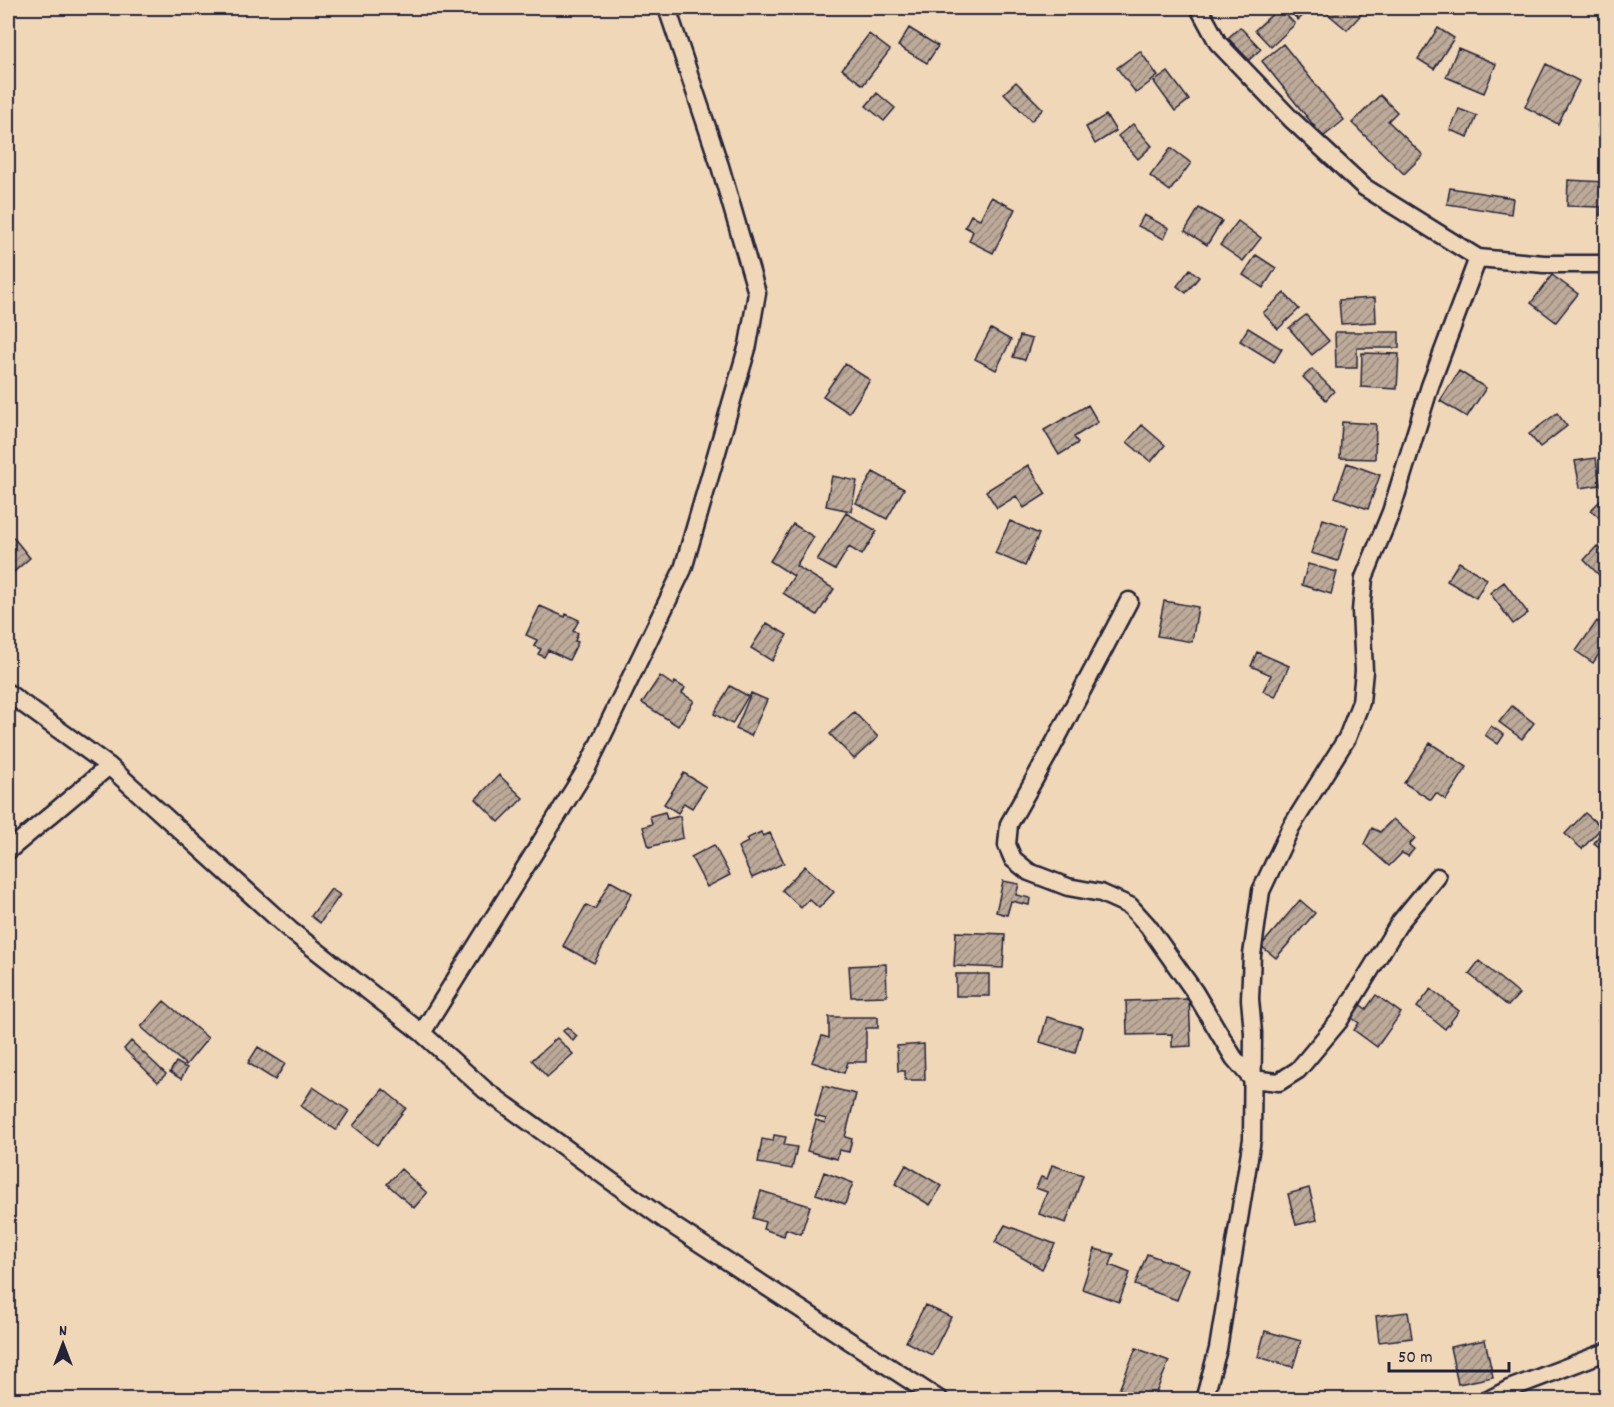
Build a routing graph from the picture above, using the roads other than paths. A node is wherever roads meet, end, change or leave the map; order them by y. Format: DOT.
graph roads {
  1 [pos="667,8"];
  2 [pos="1198,8"];
  3 [pos="1478,258"];
  4 [pos="1606,264"];
  5 [pos="1129,600"];
  6 [pos="8,693"];
  7 [pos="109,766"];
  8 [pos="8,851"];
  9 [pos="1437,877"];
  10 [pos="422,1033"];
  11 [pos="1252,1079"];
  12 [pos="1606,1352"];
  13 [pos="940,1400"];
  14 [pos="1204,1400"];
  15 [pos="1488,1400"];
  1 -- 10 [label="street"];
  2 -- 3 [label="street"];
  3 -- 4 [label="street"];
  3 -- 11 [label="street"];
  5 -- 11 [label="street"];
  6 -- 7 [label="street"];
  7 -- 8 [label="street"];
  7 -- 10 [label="street"];
  9 -- 11 [label="street"];
  10 -- 13 [label="street"];
  11 -- 14 [label="street"];
  12 -- 15 [label="street"];
}
